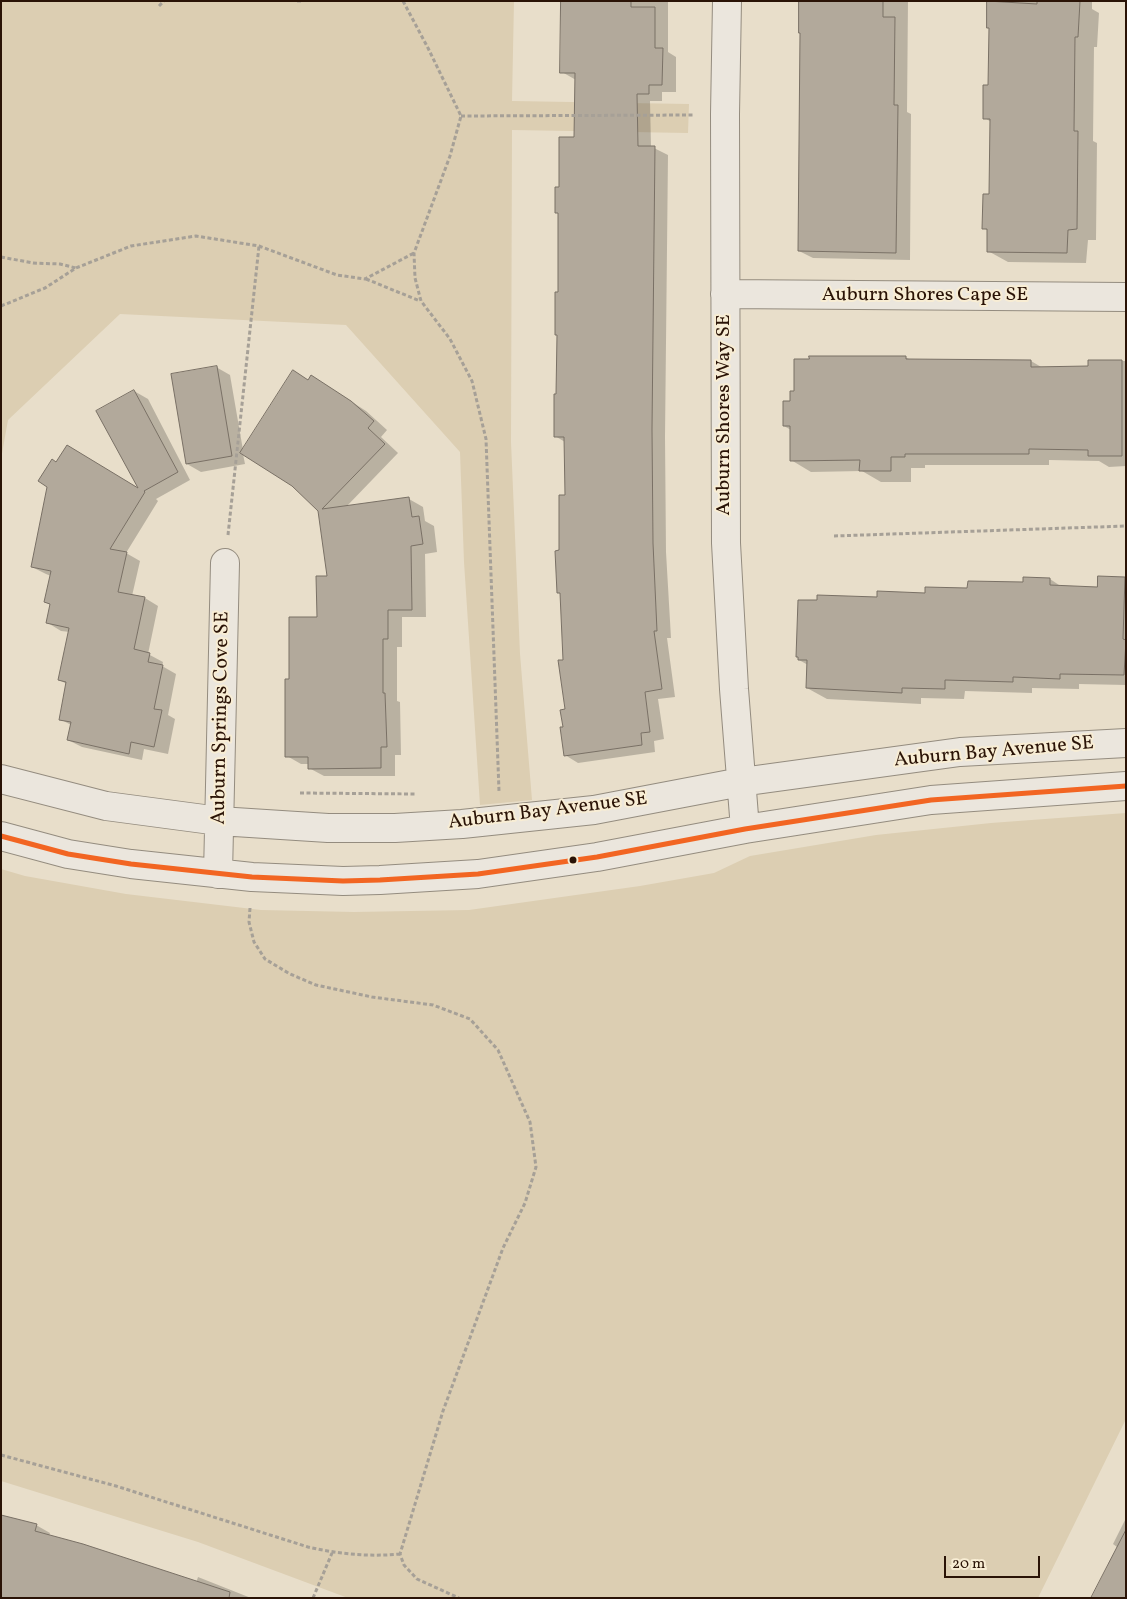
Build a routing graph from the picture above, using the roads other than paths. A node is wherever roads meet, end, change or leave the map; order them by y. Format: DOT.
graph roads {
  1 [pos="726,1"];
  2 [pos="725,294"];
  3 [pos="1126,298"];
  4 [pos="226,563"];
  5 [pos="1126,743"];
  6 [pos="1,779"];
  7 [pos="741,782"];
  8 [pos="1126,786"];
  9 [pos="219,821"];
  10 [pos="745,828"];
  11 [pos="1,836"];
  12 [pos="218,874"];
  1 -- 2 [label="street, Auburn Shores Way SE"];
  2 -- 3 [label="street, Auburn Shores Cape SE"];
  2 -- 7 [label="street, Auburn Shores Way SE"];
  4 -- 9 [label="street, Auburn Springs Cove SE"];
  5 -- 7 [label="street, Auburn Bay Avenue SE"];
  6 -- 9 [label="street, Auburn Bay Avenue SE"];
  7 -- 9 [label="street, Auburn Bay Avenue SE"];
  7 -- 10 [label="street, Auburn Shores Way SE"];
  8 -- 10 [label="street, Auburn Bay Avenue SE"];
  9 -- 12 [label="street, Auburn Springs Cove SE"];
  10 -- 12 [label="street, Auburn Bay Avenue SE"];
  11 -- 12 [label="street, Auburn Bay Avenue SE"];
}
